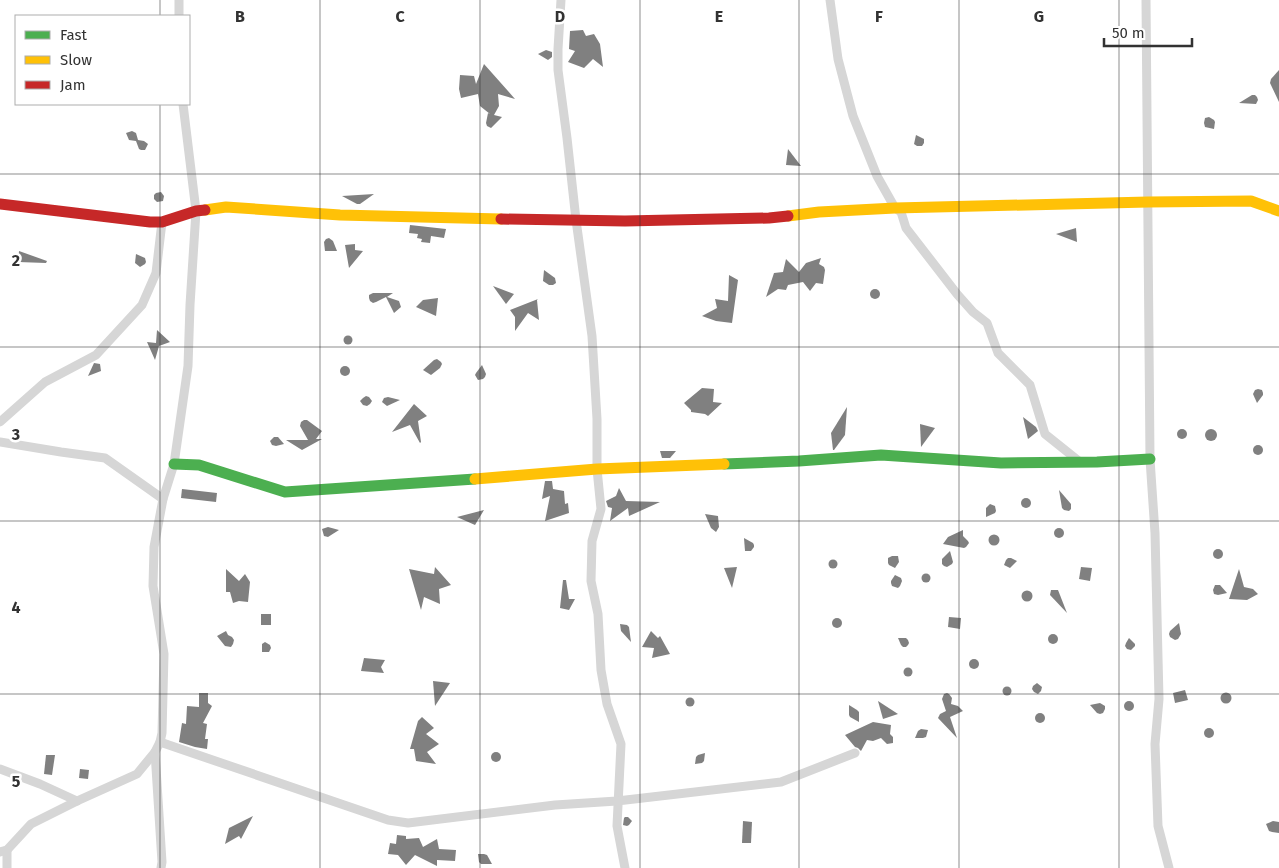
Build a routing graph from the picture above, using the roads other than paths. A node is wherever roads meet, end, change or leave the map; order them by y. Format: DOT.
graph roads {
  1 [pos="179,0"];
  2 [pos="561,0"];
  3 [pos="830,0"];
  4 [pos="1146,0"];
  5 [pos="179,15"];
  6 [pos="183,105"];
  7 [pos="1148,202"];
  8 [pos="0,204"];
  9 [pos="895,208"];
  10 [pos="196,211"];
  11 [pos="1279,211"];
  12 [pos="576,220"];
  13 [pos="162,222"];
  14 [pos="0,422"];
  15 [pos="0,442"];
  16 [pos="1150,459"];
  17 [pos="1080,462"];
  18 [pos="174,464"];
  19 [pos="597,469"];
  20 [pos="163,499"];
  21 [pos="160,742"];
  22 [pos="155,752"];
  23 [pos="855,753"];
  24 [pos="0,769"];
  25 [pos="77,801"];
  26 [pos="617,801"];
  27 [pos="4,851"];
  28 [pos="7,868"];
  29 [pos="161,868"];
  30 [pos="625,868"];
  31 [pos="1169,868"];
  1 -- 5 [label="street"];
  2 -- 12 [label="street"];
  3 -- 9 [label="street"];
  4 -- 7 [label="street"];
  6 -- 10 [label="street"];
  7 -- 9 [label="street"];
  7 -- 11 [label="street"];
  7 -- 16 [label="street"];
  8 -- 13 [label="street"];
  9 -- 12 [label="street"];
  9 -- 17 [label="street"];
  10 -- 12 [label="street"];
  10 -- 13 [label="street"];
  10 -- 18 [label="street"];
  12 -- 19 [label="street"];
  13 -- 14 [label="street"];
  15 -- 20 [label="street"];
  16 -- 17 [label="street"];
  16 -- 31 [label="street"];
  17 -- 19 [label="street"];
  18 -- 19 [label="street"];
  18 -- 20 [label="street"];
  19 -- 26 [label="street"];
  20 -- 21 [label="street"];
  21 -- 22 [label="street"];
  21 -- 26 [label="street"];
  22 -- 25 [label="street"];
  22 -- 29 [label="street"];
  23 -- 26 [label="street"];
  24 -- 25 [label="street"];
  25 -- 27 [label="street"];
  26 -- 30 [label="street"];
  27 -- 28 [label="street"];
}
